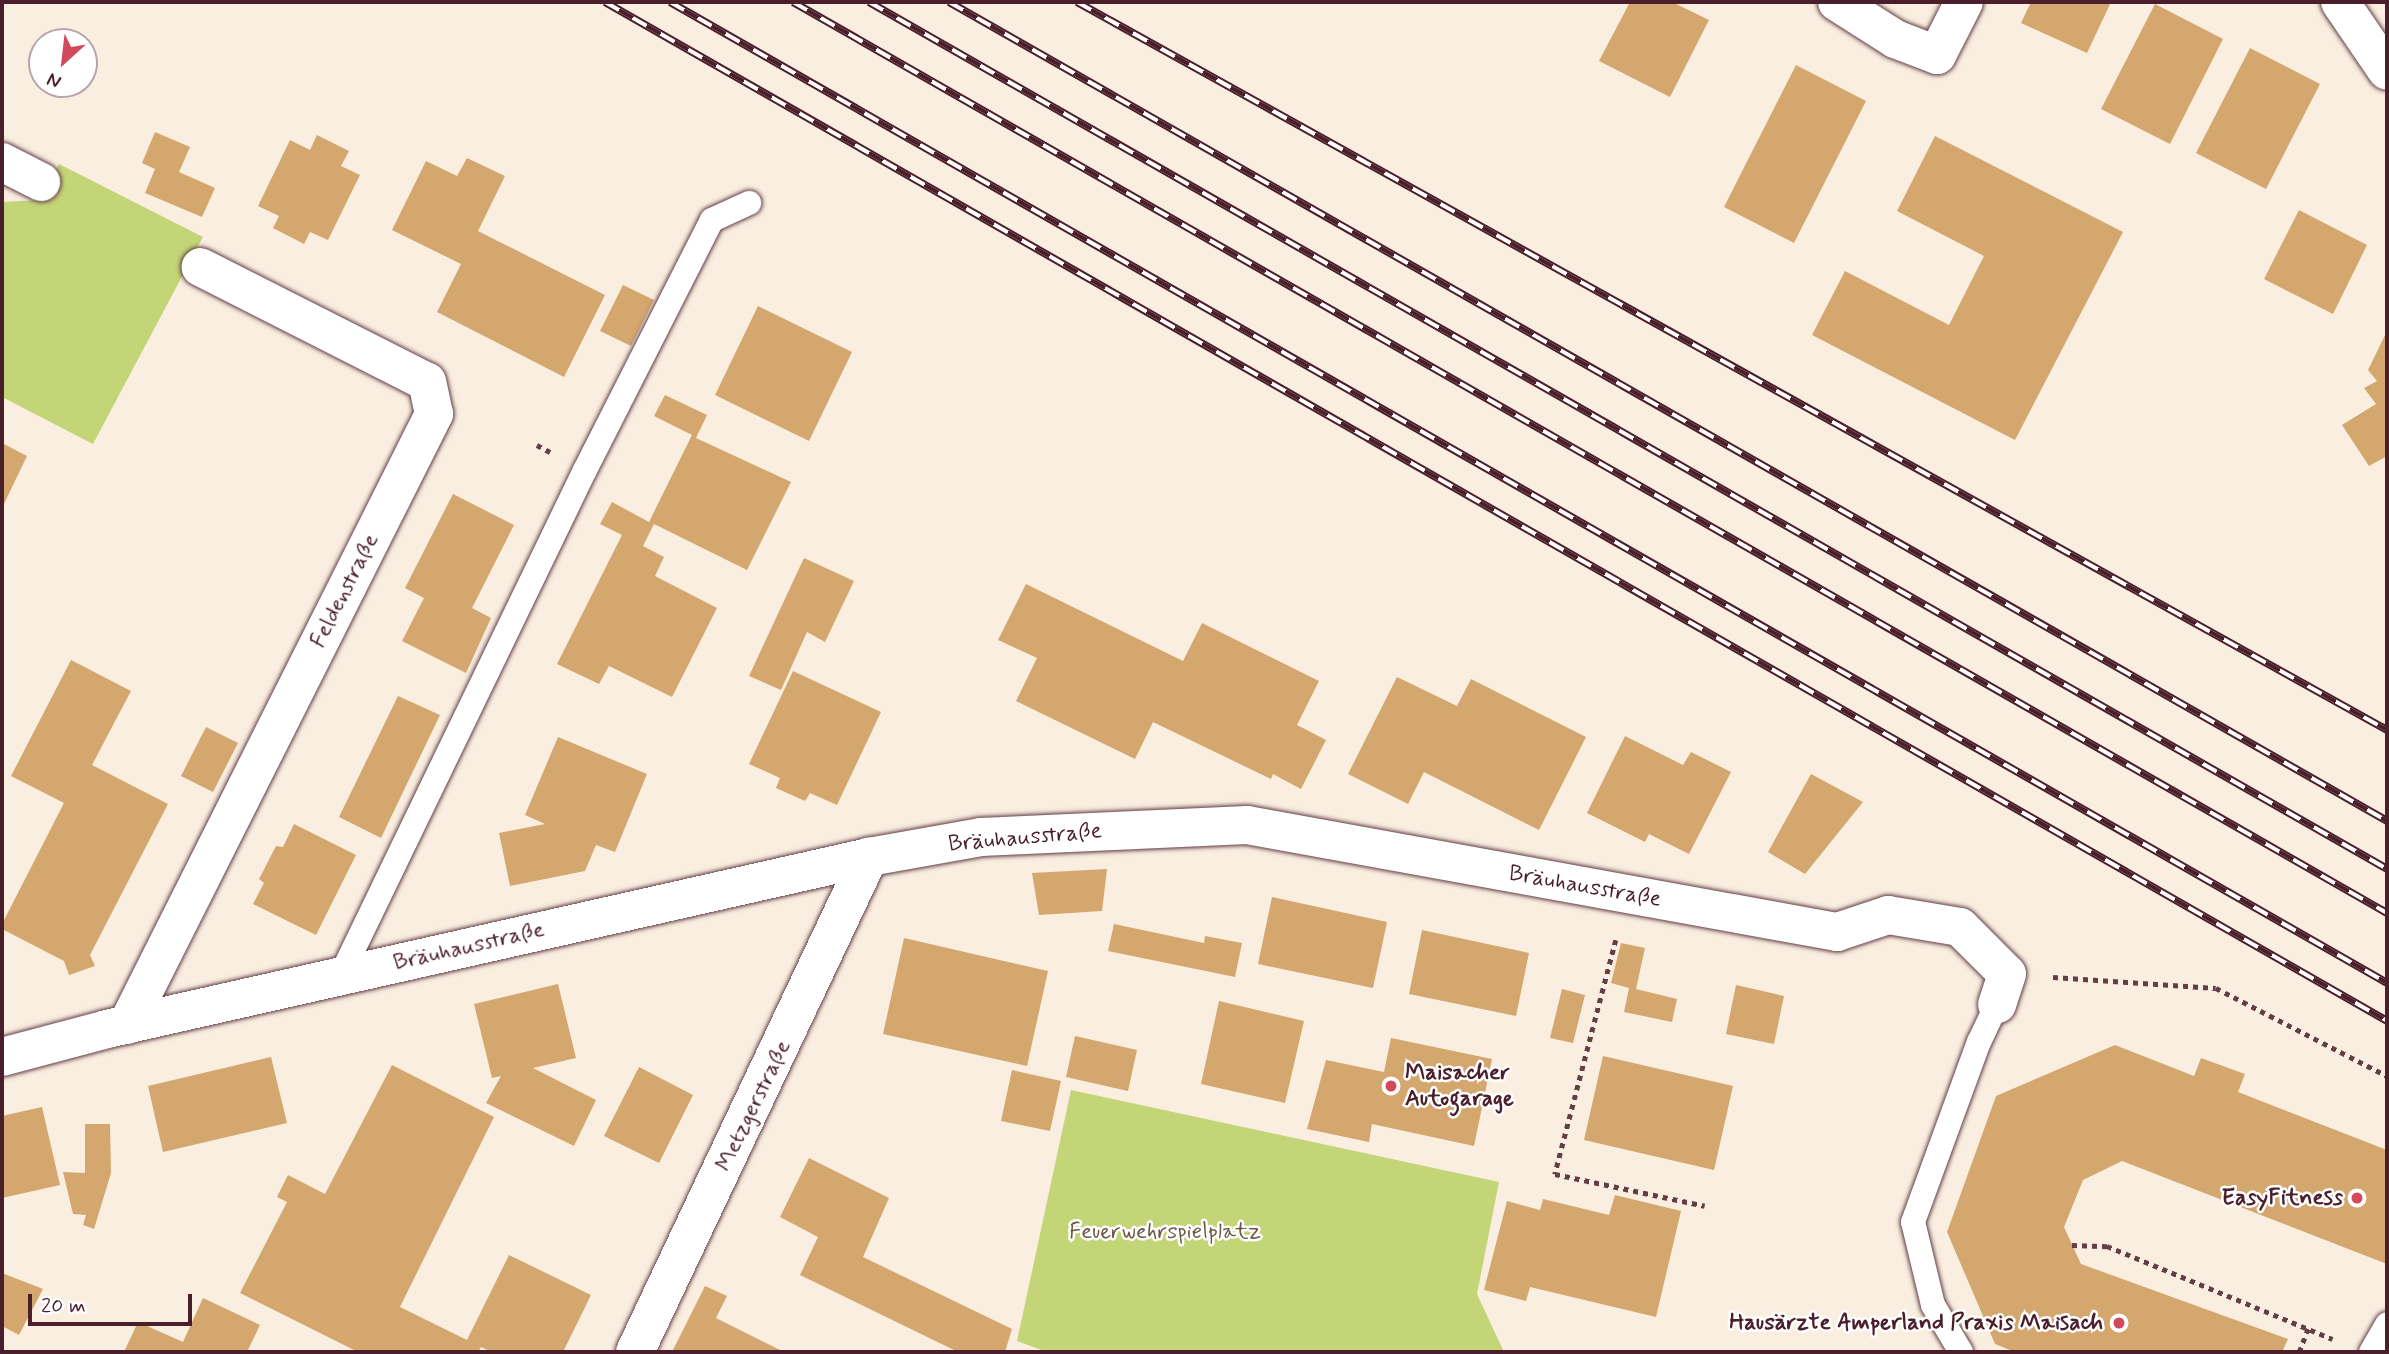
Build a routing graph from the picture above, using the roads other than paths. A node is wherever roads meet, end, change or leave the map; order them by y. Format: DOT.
graph roads {
  1 [pos="1837,2"];
  2 [pos="1964,2"];
  3 [pos="2340,2"];
  4 [pos="2387,71"];
  5 [pos="2,162"];
  6 [pos="41,181"];
  7 [pos="749,203"];
  8 [pos="200,267"];
  9 [pos="869,857"];
  10 [pos="340,977"];
  11 [pos="2002,989"];
  12 [pos="127,1025"];
  13 [pos="2,1057"];
  14 [pos="2387,1324"];
  15 [pos="635,1352"];
  16 [pos="1961,1352"];
  17 [pos="2371,1352"];
  1 -- 2 [label="street"];
  3 -- 4 [label="street"];
  5 -- 6 [label="street"];
  7 -- 10 [label="lane"];
  8 -- 12 [label="street, Feldenstraße"];
  9 -- 10 [label="street, Bräuhausstraße"];
  9 -- 11 [label="street, Bräuhausstraße"];
  9 -- 15 [label="street, Metzgerstraße"];
  10 -- 12 [label="street, Bräuhausstraße"];
  11 -- 16 [label="lane"];
  12 -- 13 [label="street, Bräuhausstraße"];
  14 -- 17 [label="lane"];
}
